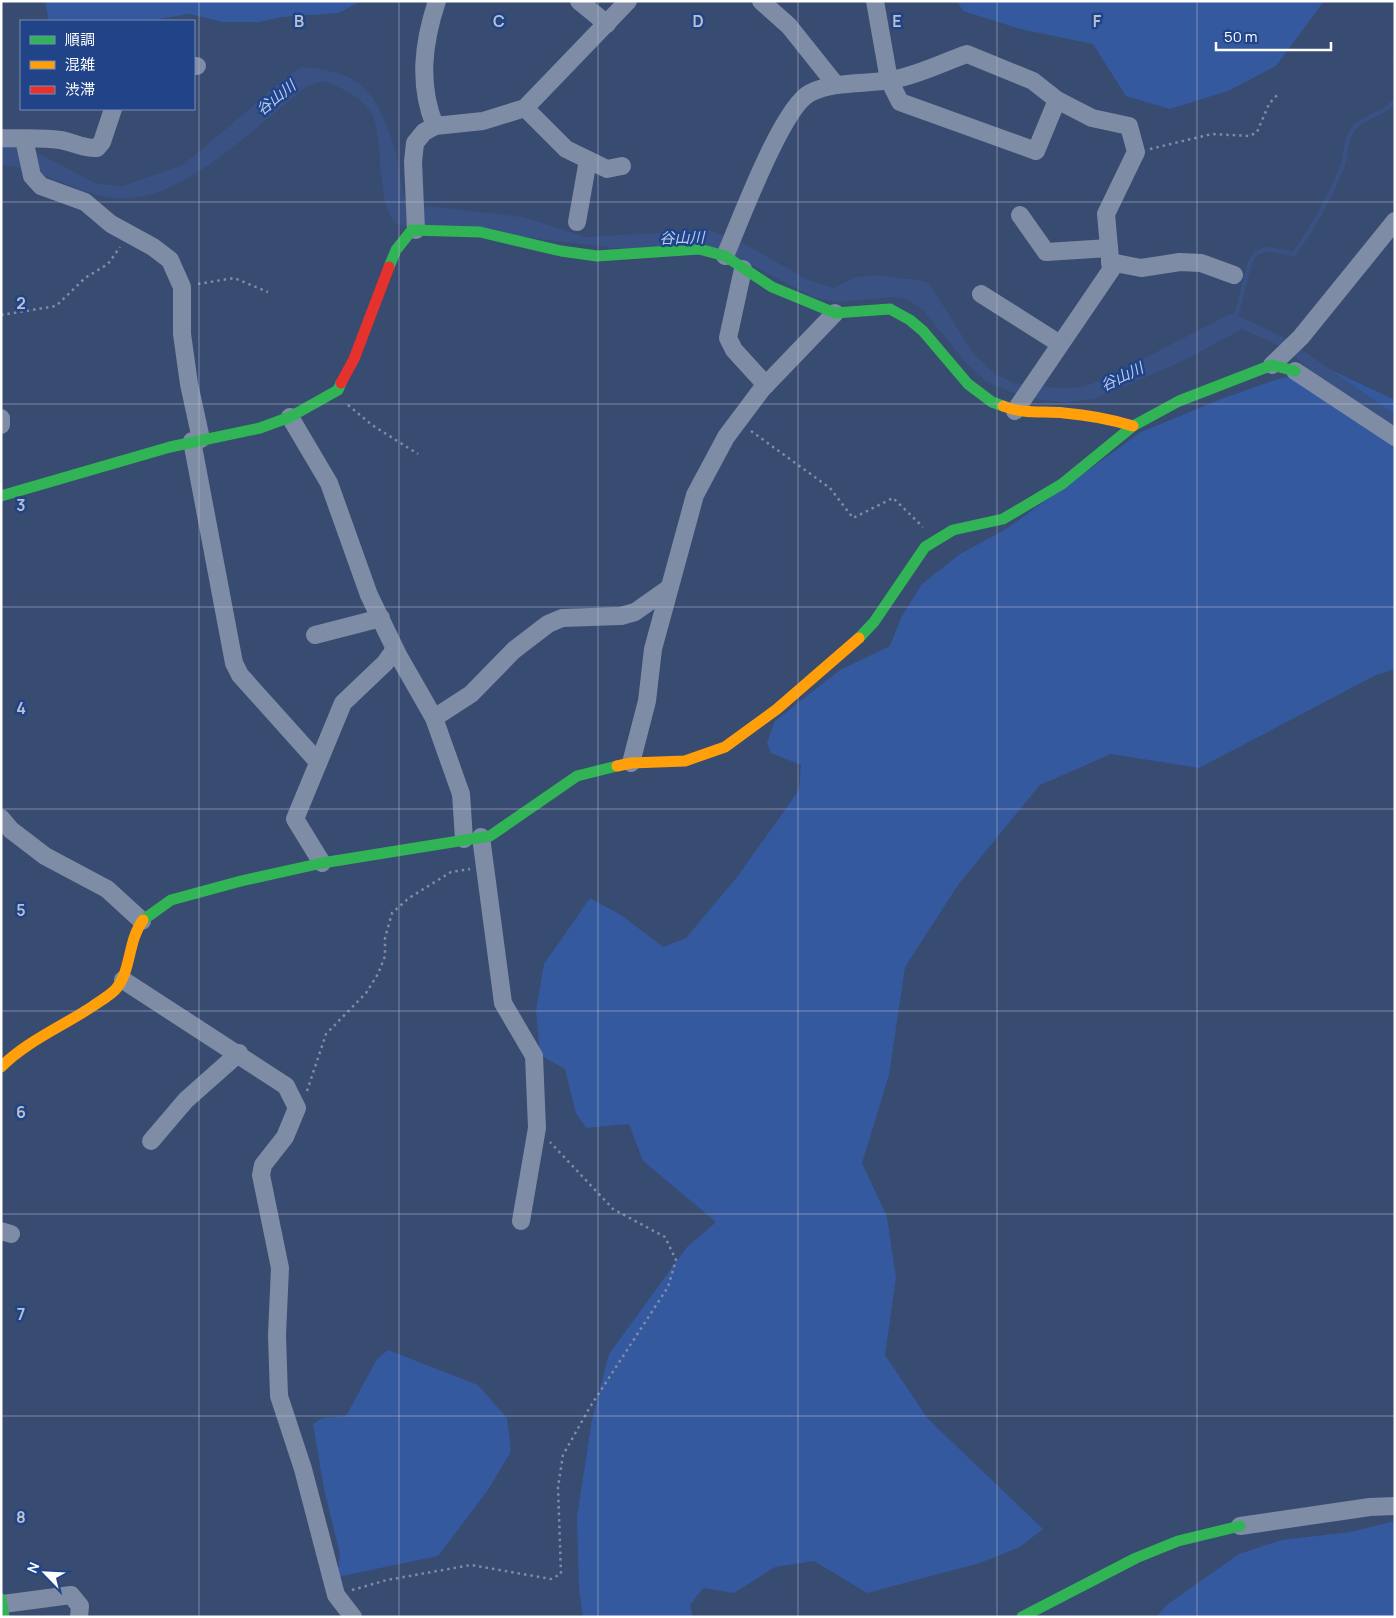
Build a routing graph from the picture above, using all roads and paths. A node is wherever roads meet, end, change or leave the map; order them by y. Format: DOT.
graph roads {
  1 [pos="437,1"];
  2 [pos="579,1"];
  3 [pos="628,1"];
  4 [pos="761,1"];
  5 [pos="875,1"];
  6 [pos="606,24"];
  7 [pos="889,80"];
  8 [pos="836,84"];
  9 [pos="1278,94"];
  10 [pos="1056,100"];
  11 [pos="525,108"];
  12 [pos="113,110"];
  13 [pos="435,126"];
  14 [pos="1,138"];
  15 [pos="24,139"];
  16 [pos="1136,152"];
  17 [pos="588,160"];
  18 [pos="622,166"];
  19 [pos="1020,215"];
  20 [pos="1395,221"];
  21 [pos="577,222"];
  22 [pos="416,230"];
  23 [pos="128,235"];
  24 [pos="1110,255"];
  25 [pos="725,256"];
  26 [pos="742,268"];
  27 [pos="1234,275"];
  28 [pos="182,287"];
  29 [pos="268,292"];
  30 [pos="981,294"];
  31 [pos="835,313"];
  32 [pos="1,315"];
  33 [pos="1060,344"];
  34 [pos="1278,359"];
  35 [pos="1295,371"];
  36 [pos="766,385"];
  37 [pos="333,392"];
  38 [pos="1014,411"];
  39 [pos="290,417"];
  40 [pos="1,418"];
  41 [pos="737,422"];
  42 [pos="1,425"];
  43 [pos="1133,426"];
  44 [pos="1395,437"];
  45 [pos="197,440"];
  46 [pos="418,454"];
  47 [pos="1,496"];
  48 [pos="936,540"];
  49 [pos="669,588"];
  50 [pos="381,618"];
  51 [pos="315,635"];
  52 [pos="395,649"];
  53 [pos="434,718"];
  54 [pos="318,762"];
  55 [pos="631,763"];
  56 [pos="1,818"];
  57 [pos="472,838"];
  58 [pos="322,863"];
  59 [pos="485,867"];
  60 [pos="142,921"];
  61 [pos="122,980"];
  62 [pos="239,1053"];
  63 [pos="1,1066"];
  64 [pos="297,1108"];
  65 [pos="537,1128"];
  66 [pos="151,1141"];
  67 [pos="521,1221"];
  68 [pos="1395,1506"];
  69 [pos="1240,1526"];
  70 [pos="336,1595"];
  71 [pos="3,1607"];
  72 [pos="79,1617"];
  73 [pos="353,1617"];
  74 [pos="1022,1617"];
  1 -- 13 [label="street"];
  2 -- 6 [label="street"];
  3 -- 6 [label="street"];
  4 -- 8 [label="street"];
  5 -- 7 [label="street"];
  6 -- 11 [label="street"];
  7 -- 8 [label="street"];
  7 -- 10 [label="street"];
  7 -- 10 [label="street"];
  8 -- 25 [label="street"];
  9 -- 16 [label="path"];
  10 -- 16 [label="street"];
  11 -- 13 [label="street"];
  11 -- 17 [label="street"];
  12 -- 15 [label="street"];
  13 -- 22 [label="street"];
  14 -- 15 [label="street"];
  15 -- 23 [label="street"];
  16 -- 24 [label="street"];
  17 -- 18 [label="street"];
  17 -- 21 [label="street"];
  19 -- 24 [label="street"];
  20 -- 34 [label="street"];
  22 -- 25 [label="street"];
  22 -- 37 [label="street"];
  23 -- 28 [label="street"];
  23 -- 32 [label="path"];
  24 -- 27 [label="street"];
  24 -- 33 [label="street"];
  25 -- 26 [label="street"];
  26 -- 31 [label="street"];
  26 -- 36 [label="street"];
  28 -- 29 [label="path"];
  28 -- 45 [label="street"];
  30 -- 33 [label="street"];
  31 -- 36 [label="street"];
  31 -- 38 [label="street"];
  33 -- 38 [label="street"];
  34 -- 35 [label="street"];
  34 -- 43 [label="street"];
  35 -- 44 [label="street"];
  36 -- 41 [label="street"];
  37 -- 39 [label="street"];
  37 -- 46 [label="path"];
  38 -- 43 [label="street"];
  39 -- 45 [label="street"];
  39 -- 50 [label="street"];
  40 -- 42 [label="street"];
  41 -- 48 [label="path"];
  41 -- 49 [label="street"];
  43 -- 48 [label="street"];
  45 -- 47 [label="street"];
  45 -- 54 [label="street"];
  48 -- 55 [label="street"];
  49 -- 53 [label="street"];
  49 -- 55 [label="street"];
  50 -- 51 [label="street"];
  50 -- 52 [label="street"];
  52 -- 53 [label="street"];
  52 -- 54 [label="street"];
  53 -- 57 [label="street"];
  54 -- 58 [label="street"];
  55 -- 57 [label="street"];
  56 -- 60 [label="street"];
  57 -- 58 [label="street"];
  57 -- 59 [label="street"];
  58 -- 60 [label="street"];
  59 -- 64 [label="path"];
  59 -- 65 [label="street"];
  60 -- 61 [label="street"];
  61 -- 62 [label="street"];
  61 -- 63 [label="street"];
  62 -- 64 [label="street"];
  62 -- 66 [label="street"];
  64 -- 70 [label="street"];
  65 -- 67 [label="street"];
  65 -- 70 [label="path"];
  68 -- 69 [label="street"];
  69 -- 74 [label="street"];
  70 -- 73 [label="street"];
  71 -- 72 [label="street"];
}
